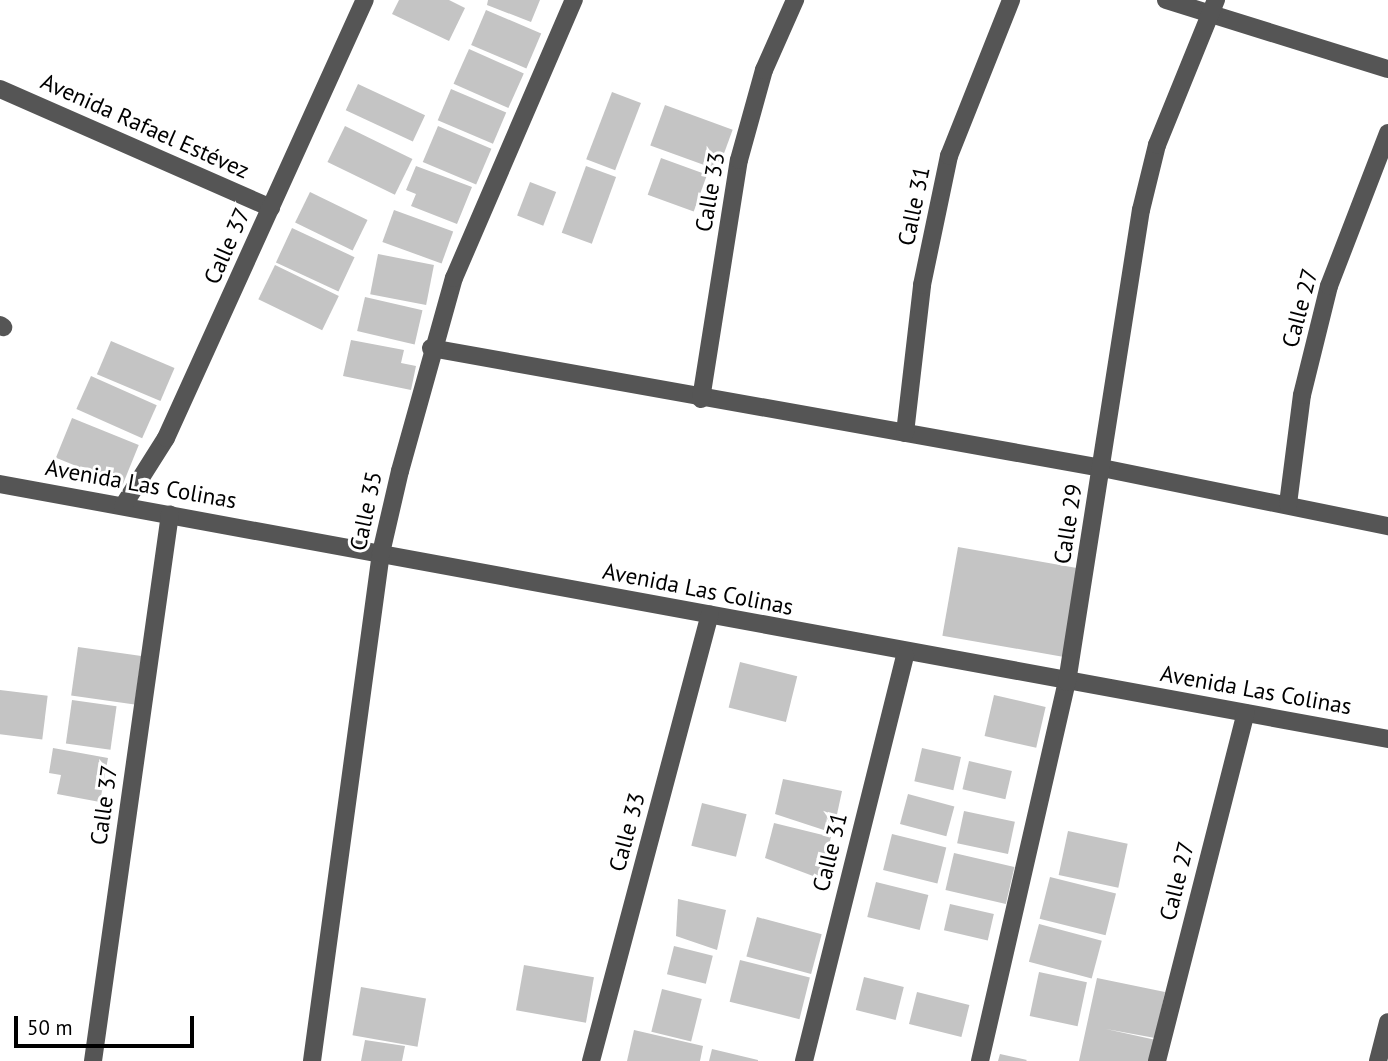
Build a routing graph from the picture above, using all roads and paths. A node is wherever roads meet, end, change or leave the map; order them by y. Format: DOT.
graph roads {
  1 [pos="365,0"];
  2 [pos="574,0"];
  3 [pos="795,0"];
  4 [pos="1011,0"];
  5 [pos="1166,0"];
  6 [pos="1213,7"];
  7 [pos="1388,69"];
  8 [pos="0,89"];
  9 [pos="1388,133"];
  10 [pos="271,208"];
  11 [pos="431,348"];
  12 [pos="701,400"];
  13 [pos="905,433"];
  14 [pos="1102,468"];
  15 [pos="0,484"];
  16 [pos="1289,504"];
  17 [pos="123,506"];
  18 [pos="170,514"];
  19 [pos="1388,526"];
  20 [pos="380,553"];
  21 [pos="710,615"];
  22 [pos="905,655"];
  23 [pos="1067,682"];
  24 [pos="1245,713"];
  25 [pos="1388,739"];
  26 [pos="1388,1022"];
  27 [pos="93,1061"];
  28 [pos="312,1061"];
  29 [pos="591,1061"];
  30 [pos="804,1061"];
  31 [pos="980,1061"];
  32 [pos="1157,1061"];
  33 [pos="1378,1061"];
  1 -- 10 [label="street, Calle 37"];
  2 -- 11 [label="street, Calle 35"];
  3 -- 12 [label="street, Calle 33"];
  4 -- 13 [label="street, Calle 31"];
  5 -- 6 [label="street"];
  6 -- 7 [label="street"];
  6 -- 14 [label="street, Calle 29"];
  8 -- 10 [label="street, Avenida Rafael Estévez"];
  9 -- 16 [label="street, Calle 27"];
  10 -- 17 [label="street, Calle 37"];
  11 -- 12 [label="street"];
  11 -- 20 [label="street, Calle 35"];
  12 -- 13 [label="street"];
  13 -- 14 [label="street"];
  14 -- 16 [label="street"];
  14 -- 23 [label="street, Calle 29"];
  15 -- 17 [label="street, Avenida Las Colinas"];
  16 -- 19 [label="street"];
  17 -- 18 [label="street, Avenida Las Colinas"];
  18 -- 20 [label="street, Avenida Las Colinas"];
  18 -- 27 [label="street, Calle 37"];
  20 -- 21 [label="street, Avenida Las Colinas"];
  20 -- 28 [label="street, Calle 35"];
  21 -- 22 [label="street, Avenida Las Colinas"];
  21 -- 29 [label="street, Calle 33"];
  22 -- 23 [label="street, Avenida Las Colinas"];
  22 -- 30 [label="street, Calle 31"];
  23 -- 24 [label="street, Avenida Las Colinas"];
  23 -- 31 [label="street, Calle 29"];
  24 -- 25 [label="street, Avenida Las Colinas"];
  24 -- 32 [label="street, Calle 27"];
  26 -- 33 [label="street"];
}
